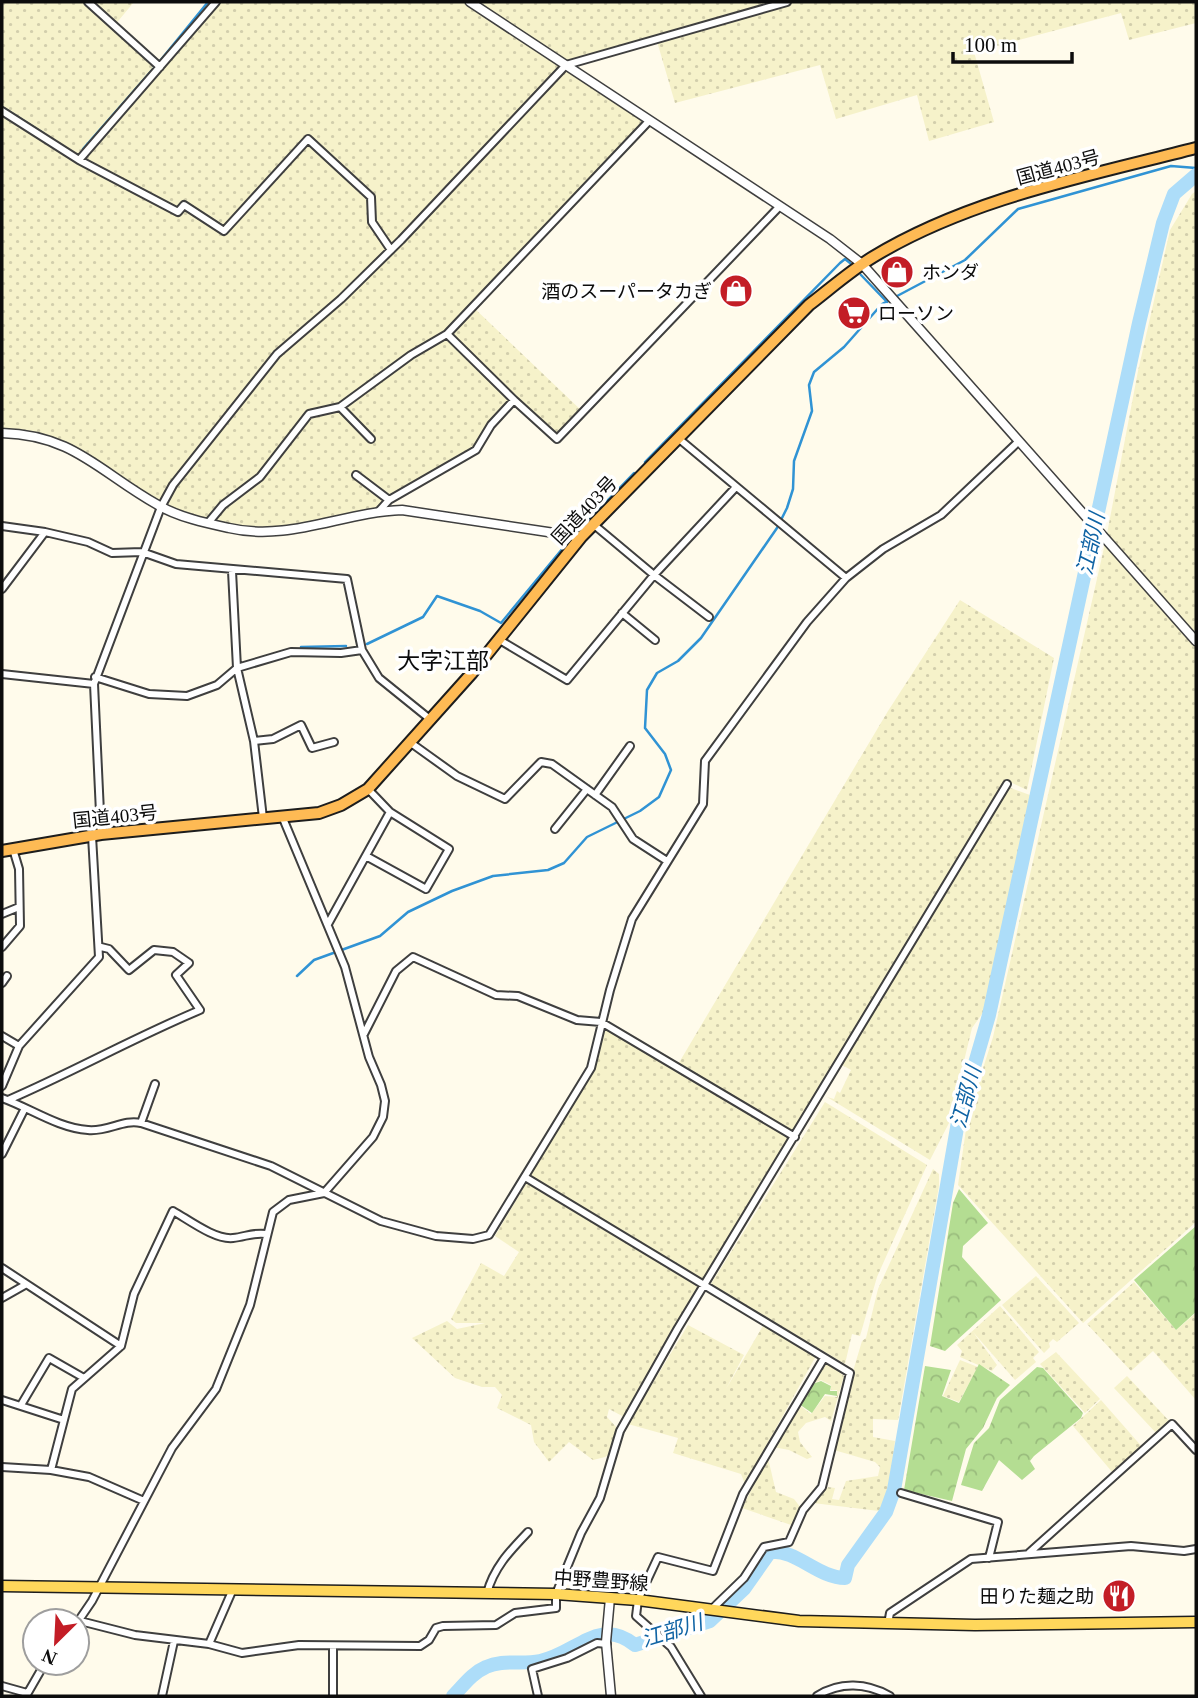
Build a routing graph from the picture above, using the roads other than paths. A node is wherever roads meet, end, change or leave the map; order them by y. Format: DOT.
graph roads {
  1 [pos="88,2"];
  2 [pos="216,2"];
  3 [pos="470,2"];
  4 [pos="787,2"];
  5 [pos="566,65"];
  6 [pos="160,67"];
  7 [pos="2,111"];
  8 [pos="649,121"];
  9 [pos="1196,148"];
  10 [pos="79,160"];
  11 [pos="779,207"];
  12 [pos="391,250"];
  13 [pos="862,264"];
  14 [pos="447,334"];
  15 [pos="513,400"];
  16 [pos="340,407"];
  17 [pos="2,433"];
  18 [pos="678,437"];
  19 [pos="372,439"];
  20 [pos="1018,442"];
  21 [pos="356,475"];
  22 [pos="736,487"];
  23 [pos="389,500"];
  24 [pos="160,507"];
  25 [pos="379,511"];
  26 [pos="208,523"];
  27 [pos="593,524"];
  28 [pos="2,526"];
  29 [pos="45,532"];
  30 [pos="582,537"];
  31 [pos="142,552"];
  32 [pos="232,571"];
  33 [pos="654,575"];
  34 [pos="846,578"];
  35 [pos="2,589"];
  36 [pos="622,613"];
  37 [pos="709,617"];
  38 [pos="498,639"];
  39 [pos="655,640"];
  40 [pos="1196,641"];
  41 [pos="362,650"];
  42 [pos="237,668"];
  43 [pos="2,674"];
  44 [pos="94,681"];
  45 [pos="431,720"];
  46 [pos="254,741"];
  47 [pos="334,742"];
  48 [pos="411,743"];
  49 [pos="630,746"];
  50 [pos="1007,784"];
  51 [pos="368,789"];
  52 [pos="587,789"];
  53 [pos="596,795"];
  54 [pos="390,812"];
  55 [pos="282,816"];
  56 [pos="263,818"];
  57 [pos="555,829"];
  58 [pos="97,835"];
  59 [pos="7,849"];
  60 [pos="366,856"];
  61 [pos="667,861"];
  62 [pos="19,906"];
  63 [pos="2,914"];
  64 [pos="328,924"];
  65 [pos="2,947"];
  66 [pos="101,947"];
  67 [pos="7,976"];
  68 [pos="2,983"];
  69 [pos="601,1022"];
  70 [pos="363,1034"];
  71 [pos="2,1036"];
  72 [pos="19,1046"];
  73 [pos="155,1084"];
  74 [pos="2,1086"];
  75 [pos="5,1099"];
  76 [pos="25,1108"];
  77 [pos="141,1123"];
  78 [pos="795,1137"];
  79 [pos="2,1154"];
  80 [pos="526,1177"];
  81 [pos="324,1193"];
  82 [pos="266,1234"];
  83 [pos="2,1268"];
  84 [pos="25,1285"];
  85 [pos="705,1286"];
  86 [pos="2,1298"];
  87 [pos="121,1346"];
  88 [pos="824,1358"];
  89 [pos="85,1378"];
  90 [pos="2,1400"];
  91 [pos="21,1405"];
  92 [pos="64,1420"];
  93 [pos="1196,1450"];
  94 [pos="2,1467"];
  95 [pos="51,1470"];
  96 [pos="901,1493"];
  97 [pos="144,1501"];
  98 [pos="528,1532"];
  99 [pos="1196,1549"];
  100 [pos="1028,1553"];
  101 [pos="989,1558"];
  102 [pos="2,1586"];
  103 [pos="99,1586"];
  104 [pos="233,1589"];
  105 [pos="487,1593"];
  106 [pos="556,1594"];
  107 [pos="610,1598"];
  108 [pos="638,1600"];
  109 [pos="87,1607"];
  110 [pos="713,1608"];
  111 [pos="1196,1622"];
  112 [pos="888,1624"];
  113 [pos="91,1625"];
  114 [pos="174,1641"];
  115 [pos="607,1643"];
  116 [pos="209,1644"];
  117 [pos="334,1648"];
  118 [pos="37,1677"];
  119 [pos="2,1686"];
  120 [pos="26,1695"];
  121 [pos="162,1696"];
  122 [pos="333,1696"];
  123 [pos="538,1696"];
  124 [pos="611,1696"];
  125 [pos="701,1696"];
  126 [pos="817,1696"];
  127 [pos="890,1696"];
  1 -- 6 [label="street"];
  2 -- 6 [label="street"];
  3 -- 5 [label="street"];
  4 -- 5 [label="street"];
  5 -- 8 [label="street"];
  5 -- 12 [label="street"];
  6 -- 10 [label="street"];
  7 -- 10 [label="street"];
  8 -- 11 [label="street"];
  8 -- 14 [label="street"];
  9 -- 13 [label="highway, 国道403号"];
  10 -- 12 [label="street"];
  11 -- 13 [label="street"];
  11 -- 15 [label="street"];
  12 -- 24 [label="street"];
  13 -- 18 [label="highway, 国道403号"];
  13 -- 20 [label="street"];
  14 -- 15 [label="street"];
  14 -- 16 [label="street"];
  15 -- 23 [label="street"];
  16 -- 19 [label="street"];
  16 -- 26 [label="street"];
  17 -- 24 [label="street"];
  18 -- 22 [label="street"];
  18 -- 27 [label="highway, 国道403号"];
  20 -- 34 [label="street"];
  20 -- 40 [label="street"];
  21 -- 23 [label="street"];
  22 -- 33 [label="street"];
  22 -- 34 [label="street"];
  23 -- 25 [label="street"];
  24 -- 26 [label="street"];
  24 -- 31 [label="street"];
  25 -- 26 [label="street"];
  25 -- 30 [label="street"];
  27 -- 30 [label="highway, 国道403号"];
  27 -- 33 [label="street"];
  28 -- 29 [label="street"];
  29 -- 31 [label="street"];
  29 -- 35 [label="street"];
  30 -- 38 [label="highway, 国道403号"];
  31 -- 32 [label="street"];
  31 -- 44 [label="street"];
  32 -- 41 [label="street"];
  32 -- 42 [label="street"];
  33 -- 36 [label="street"];
  33 -- 37 [label="street"];
  34 -- 61 [label="street"];
  36 -- 38 [label="street"];
  36 -- 39 [label="street"];
  38 -- 45 [label="highway, 国道403号"];
  41 -- 42 [label="street"];
  41 -- 45 [label="street"];
  42 -- 44 [label="street"];
  42 -- 46 [label="street"];
  43 -- 44 [label="street"];
  44 -- 58 [label="street"];
  45 -- 48 [label="highway, 国道403号"];
  46 -- 47 [label="street"];
  46 -- 56 [label="street"];
  48 -- 51 [label="highway, 国道403号"];
  48 -- 52 [label="street"];
  49 -- 53 [label="street"];
  50 -- 78 [label="street"];
  51 -- 54 [label="street"];
  51 -- 55 [label="highway, 国道403号"];
  52 -- 53 [label="street"];
  52 -- 57 [label="street"];
  53 -- 61 [label="street"];
  54 -- 60 [label="street"];
  54 -- 60 [label="street"];
  55 -- 56 [label="highway, 国道403号"];
  55 -- 64 [label="street"];
  56 -- 58 [label="highway, 国道403号"];
  58 -- 59 [label="highway, 国道403号"];
  58 -- 66 [label="street"];
  59 -- 62 [label="street"];
  60 -- 64 [label="street"];
  61 -- 69 [label="street"];
  62 -- 63 [label="street"];
  62 -- 65 [label="street"];
  64 -- 70 [label="street"];
  66 -- 72 [label="street"];
  66 -- 75 [label="street"];
  67 -- 68 [label="street"];
  69 -- 70 [label="street"];
  69 -- 78 [label="street"];
  69 -- 80 [label="street"];
  70 -- 81 [label="street"];
  71 -- 72 [label="street"];
  72 -- 74 [label="street"];
  73 -- 77 [label="street"];
  75 -- 76 [label="street"];
  76 -- 77 [label="street"];
  76 -- 79 [label="street"];
  77 -- 81 [label="street"];
  78 -- 85 [label="street"];
  80 -- 81 [label="street"];
  80 -- 85 [label="street"];
  81 -- 82 [label="street"];
  82 -- 87 [label="street"];
  82 -- 97 [label="street"];
  83 -- 84 [label="street"];
  84 -- 86 [label="street"];
  84 -- 87 [label="street"];
  85 -- 88 [label="street"];
  85 -- 106 [label="street"];
  87 -- 89 [label="street"];
  88 -- 108 [label="street"];
  88 -- 110 [label="street"];
  89 -- 91 [label="street"];
  89 -- 92 [label="street"];
  90 -- 91 [label="street"];
  91 -- 92 [label="street"];
  92 -- 95 [label="street"];
  93 -- 100 [label="street"];
  94 -- 95 [label="street"];
  95 -- 97 [label="street"];
  96 -- 101 [label="street"];
  97 -- 103 [label="street"];
  98 -- 105 [label="street"];
  99 -- 100 [label="street"];
  100 -- 101 [label="street"];
  101 -- 112 [label="street"];
  102 -- 103 [label="main road, 中野豊野線"];
  103 -- 104 [label="main road, 中野豊野線"];
  103 -- 109 [label="street"];
  104 -- 105 [label="main road, 中野豊野線"];
  104 -- 116 [label="street"];
  105 -- 106 [label="main road, 中野豊野線"];
  106 -- 107 [label="main road, 中野豊野線"];
  106 -- 117 [label="street"];
  107 -- 108 [label="main road, 中野豊野線"];
  107 -- 115 [label="street"];
  108 -- 110 [label="main road, 中野豊野線"];
  108 -- 125 [label="street"];
  110 -- 112 [label="main road, 中野豊野線"];
  111 -- 112 [label="main road, 中野豊野線"];
  113 -- 114 [label="street"];
  114 -- 116 [label="street"];
  114 -- 121 [label="street"];
  115 -- 123 [label="street"];
  115 -- 124 [label="street"];
  116 -- 117 [label="street"];
  117 -- 122 [label="street"];
  118 -- 120 [label="street"];
  119 -- 120 [label="street"];
  126 -- 127 [label="street"];
}
